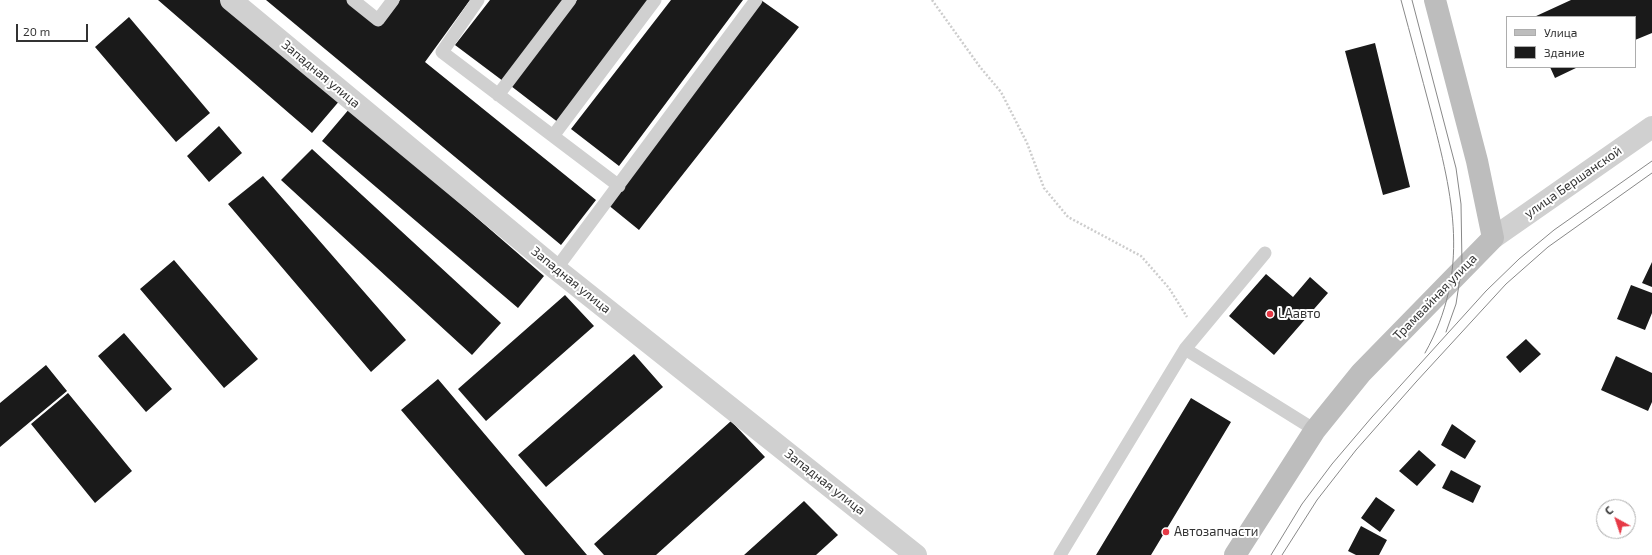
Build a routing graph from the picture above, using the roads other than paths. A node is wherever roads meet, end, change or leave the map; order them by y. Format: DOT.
graph roads {
  1 [pos="231,0"];
  2 [pos="353,0"];
  3 [pos="393,0"];
  4 [pos="478,0"];
  5 [pos="570,0"];
  6 [pos="654,0"];
  7 [pos="756,0"];
  8 [pos="1435,0"];
  9 [pos="498,95"];
  10 [pos="1652,127"];
  11 [pos="553,136"];
  12 [pos="618,186"];
  13 [pos="1493,238"];
  14 [pos="1266,253"];
  15 [pos="556,269"];
  16 [pos="1185,349"];
  17 [pos="1315,430"];
  18 [pos="916,555"];
  19 [pos="1060,555"];
  20 [pos="1235,555"];
  1 -- 15 [label="street, Западная улица"];
  2 -- 3 [label="lane"];
  4 -- 9 [label="lane"];
  5 -- 9 [label="lane"];
  6 -- 11 [label="lane"];
  7 -- 12 [label="lane"];
  8 -- 13 [label="street"];
  9 -- 11 [label="lane"];
  10 -- 13 [label="street, улица Бершанской"];
  11 -- 12 [label="lane"];
  12 -- 15 [label="lane"];
  13 -- 17 [label="street, Трамвайная улица"];
  14 -- 16 [label="lane"];
  15 -- 18 [label="street, Западная улица"];
  16 -- 17 [label="lane"];
  16 -- 19 [label="lane"];
  17 -- 20 [label="street, Трамвайная улица"];
}
